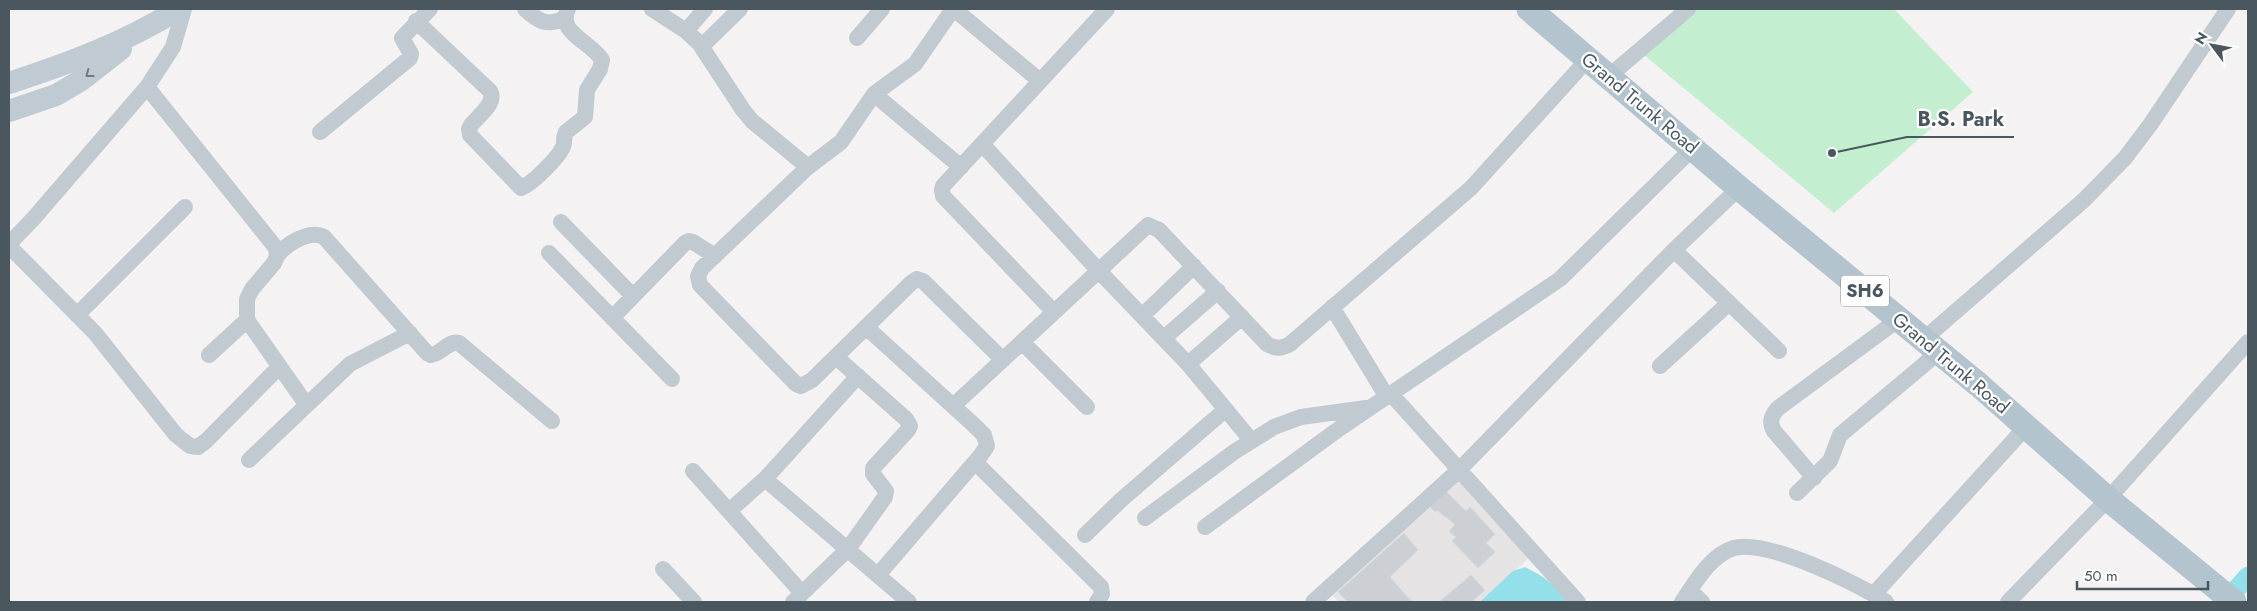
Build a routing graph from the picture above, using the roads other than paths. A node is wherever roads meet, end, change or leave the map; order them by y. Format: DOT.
graph roads {
  1 [pos="179,9"];
  2 [pos="184,9"];
  3 [pos="430,9"];
  4 [pos="525,9"];
  5 [pos="652,9"];
  6 [pos="705,9"];
  7 [pos="740,9"];
  8 [pos="882,9"];
  9 [pos="954,9"];
  10 [pos="1108,9"];
  11 [pos="1529,9"];
  12 [pos="1688,9"];
  13 [pos="2228,9"];
  14 [pos="566,13"];
  15 [pos="416,22"];
  16 [pos="686,31"];
  17 [pos="141,32"];
  18 [pos="857,38"];
  19 [pos="702,46"];
  20 [pos="1588,59"];
  21 [pos="1608,77"];
  22 [pos="1040,81"];
  23 [pos="9,83"];
  24 [pos="146,87"];
  25 [pos="874,94"];
  26 [pos="9,111"];
  27 [pos="320,132"];
  28 [pos="982,144"];
  29 [pos="1693,148"];
  30 [pos="808,167"];
  31 [pos="961,167"];
  32 [pos="1739,188"];
  33 [pos="185,207"];
  34 [pos="561,222"];
  35 [pos="9,245"];
  36 [pos="1674,250"];
  37 [pos="549,253"];
  38 [pos="277,256"];
  39 [pos="715,256"];
  40 [pos="1194,266"];
  41 [pos="1098,270"];
  42 [pos="1218,291"];
  43 [pos="633,296"];
  44 [pos="1729,303"];
  45 [pos="1332,307"];
  46 [pos="1054,312"];
  47 [pos="77,315"];
  48 [pos="1142,316"];
  49 [pos="1242,317"];
  50 [pos="612,318"];
  51 [pos="1899,319"];
  52 [pos="246,320"];
  53 [pos="866,327"];
  54 [pos="410,333"];
  55 [pos="1164,338"];
  56 [pos="1022,342"];
  57 [pos="2248,342"];
  58 [pos="1931,345"];
  59 [pos="1779,351"];
  60 [pos="209,356"];
  61 [pos="836,357"];
  62 [pos="1003,360"];
  63 [pos="1188,364"];
  64 [pos="1660,366"];
  65 [pos="279,367"];
  66 [pos="858,376"];
  67 [pos="672,380"];
  68 [pos="1389,396"];
  69 [pos="306,404"];
  70 [pos="953,406"];
  71 [pos="1087,408"];
  72 [pos="1370,408"];
  73 [pos="1225,410"];
  74 [pos="552,421"];
  75 [pos="2026,427"];
  76 [pos="1251,440"];
  77 [pos="249,460"];
  78 [pos="975,462"];
  79 [pos="1459,470"];
  80 [pos="693,471"];
  81 [pos="1814,478"];
  82 [pos="765,479"];
  83 [pos="1798,493"];
  84 [pos="2108,499"];
  85 [pos="729,511"];
  86 [pos="1145,518"];
  87 [pos="1205,527"];
  88 [pos="1085,535"];
  89 [pos="848,549"];
  90 [pos="663,570"];
  91 [pos="878,575"];
  92 [pos="1686,596"];
  93 [pos="797,598"];
  94 [pos="1880,598"];
  95 [pos="1324,599"];
  96 [pos="904,601"];
  97 [pos="694,602"];
  98 [pos="1096,602"];
  99 [pos="1578,602"];
  100 [pos="1702,602"];
  101 [pos="2008,602"];
  102 [pos="2234,602"];
  1 -- 17 [label="street"];
  2 -- 24 [label="street"];
  3 -- 15 [label="street"];
  4 -- 14 [label="street"];
  5 -- 16 [label="street"];
  6 -- 16 [label="street"];
  7 -- 19 [label="street"];
  8 -- 18 [label="street"];
  9 -- 22 [label="street"];
  9 -- 25 [label="street"];
  10 -- 22 [label="street"];
  11 -- 20 [label="main road, Grand Trunk Road / SH6"];
  12 -- 21 [label="street"];
  13 -- 58 [label="street"];
  14 -- 15 [label="street"];
  15 -- 27 [label="street"];
  16 -- 19 [label="street"];
  17 -- 23 [label="street"];
  17 -- 26 [label="street, one-way"];
  19 -- 30 [label="street"];
  20 -- 21 [label="main road, Grand Trunk Road / SH6"];
  20 -- 45 [label="street"];
  21 -- 29 [label="main road, Grand Trunk Road / SH6"];
  22 -- 28 [label="street"];
  24 -- 35 [label="street"];
  24 -- 38 [label="street"];
  25 -- 30 [label="street"];
  25 -- 31 [label="street"];
  28 -- 31 [label="street"];
  28 -- 41 [label="street"];
  29 -- 32 [label="main road, Grand Trunk Road / SH6"];
  29 -- 68 [label="street"];
  30 -- 39 [label="street"];
  31 -- 46 [label="street"];
  32 -- 36 [label="street"];
  32 -- 51 [label="main road, Grand Trunk Road / SH6"];
  33 -- 47 [label="street"];
  34 -- 43 [label="street"];
  35 -- 47 [label="street"];
  36 -- 44 [label="street"];
  36 -- 79 [label="street"];
  37 -- 50 [label="street"];
  38 -- 52 [label="street"];
  38 -- 54 [label="street"];
  39 -- 43 [label="street"];
  39 -- 61 [label="street"];
  40 -- 41 [label="street"];
  40 -- 42 [label="street"];
  40 -- 48 [label="street"];
  41 -- 46 [label="street"];
  41 -- 48 [label="street"];
  42 -- 49 [label="street"];
  42 -- 55 [label="street"];
  43 -- 50 [label="street"];
  44 -- 59 [label="street"];
  44 -- 64 [label="street"];
  45 -- 49 [label="street"];
  45 -- 68 [label="street"];
  46 -- 56 [label="street"];
  47 -- 65 [label="street"];
  48 -- 55 [label="street"];
  49 -- 63 [label="street"];
  50 -- 67 [label="street"];
  51 -- 58 [label="main road, Grand Trunk Road / SH6"];
  51 -- 81 [label="street"];
  52 -- 60 [label="street"];
  52 -- 65 [label="street"];
  53 -- 61 [label="street"];
  53 -- 62 [label="street"];
  53 -- 70 [label="street"];
  54 -- 69 [label="street"];
  54 -- 74 [label="street"];
  55 -- 63 [label="street"];
  56 -- 62 [label="street"];
  56 -- 71 [label="street"];
  57 -- 84 [label="street"];
  58 -- 75 [label="main road, Grand Trunk Road / SH6"];
  58 -- 81 [label="street"];
  61 -- 66 [label="street"];
  62 -- 70 [label="street"];
  63 -- 73 [label="street"];
  65 -- 69 [label="street"];
  66 -- 82 [label="street"];
  66 -- 89 [label="street"];
  68 -- 72 [label="street"];
  68 -- 79 [label="street"];
  69 -- 77 [label="street"];
  70 -- 78 [label="street"];
  72 -- 76 [label="street"];
  72 -- 87 [label="street"];
  73 -- 76 [label="street"];
  73 -- 88 [label="street"];
  75 -- 84 [label="main road, Grand Trunk Road / SH6"];
  75 -- 94 [label="street"];
  76 -- 86 [label="street"];
  78 -- 91 [label="street"];
  78 -- 98 [label="street"];
  79 -- 95 [label="street"];
  79 -- 99 [label="street"];
  80 -- 85 [label="street"];
  81 -- 83 [label="street"];
  82 -- 85 [label="street"];
  82 -- 89 [label="street"];
  84 -- 101 [label="street"];
  84 -- 102 [label="main road, Grand Trunk Road / SH6"];
  85 -- 93 [label="street"];
  89 -- 91 [label="street"];
  89 -- 93 [label="street"];
  90 -- 97 [label="street"];
  91 -- 96 [label="street"];
  92 -- 94 [label="street"];
  92 -- 100 [label="street"];
}
